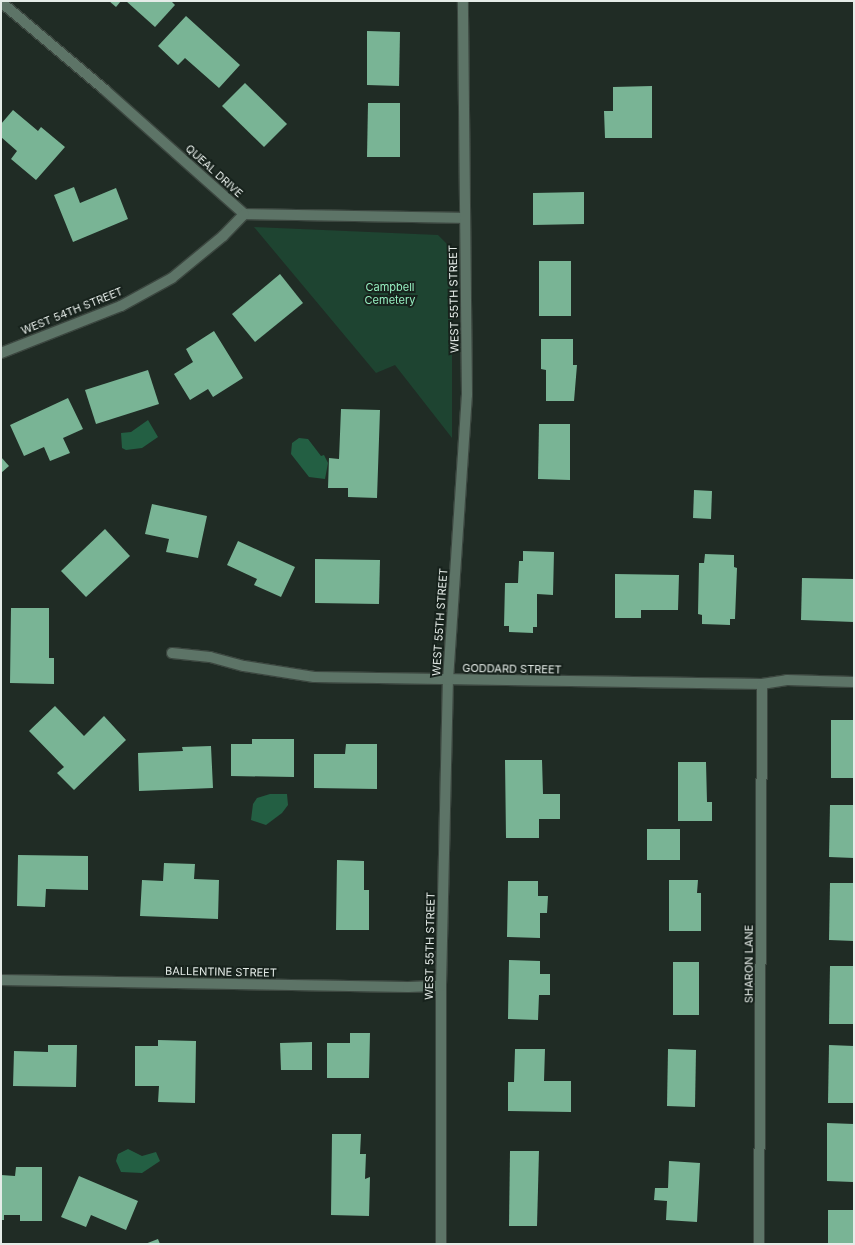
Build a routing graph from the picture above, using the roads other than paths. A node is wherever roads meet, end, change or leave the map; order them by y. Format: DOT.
graph roads {
  1 [pos="463,1"];
  2 [pos="1,2"];
  3 [pos="244,214"];
  4 [pos="465,218"];
  5 [pos="1,354"];
  6 [pos="172,653"];
  7 [pos="448,680"];
  8 [pos="854,682"];
  9 [pos="762,684"];
  10 [pos="1,980"];
  11 [pos="441,986"];
  12 [pos="441,1244"];
  13 [pos="759,1244"];
  1 -- 4 [label="street, WEST 55TH STREET"];
  2 -- 3 [label="street, QUEAL DRIVE"];
  3 -- 4 [label="street, QUEAL DRIVE"];
  3 -- 5 [label="street, WEST 54TH STREET"];
  4 -- 7 [label="street, WEST 55TH STREET"];
  6 -- 7 [label="street, GODDARD STREET"];
  7 -- 9 [label="street, GODDARD STREET"];
  7 -- 11 [label="street, WEST 55TH STREET"];
  8 -- 9 [label="street, GODDARD STREET"];
  9 -- 13 [label="street, SHARON LANE"];
  10 -- 11 [label="street, BALLENTINE STREET"];
  11 -- 12 [label="street, WEST 55TH STREET"];
}
